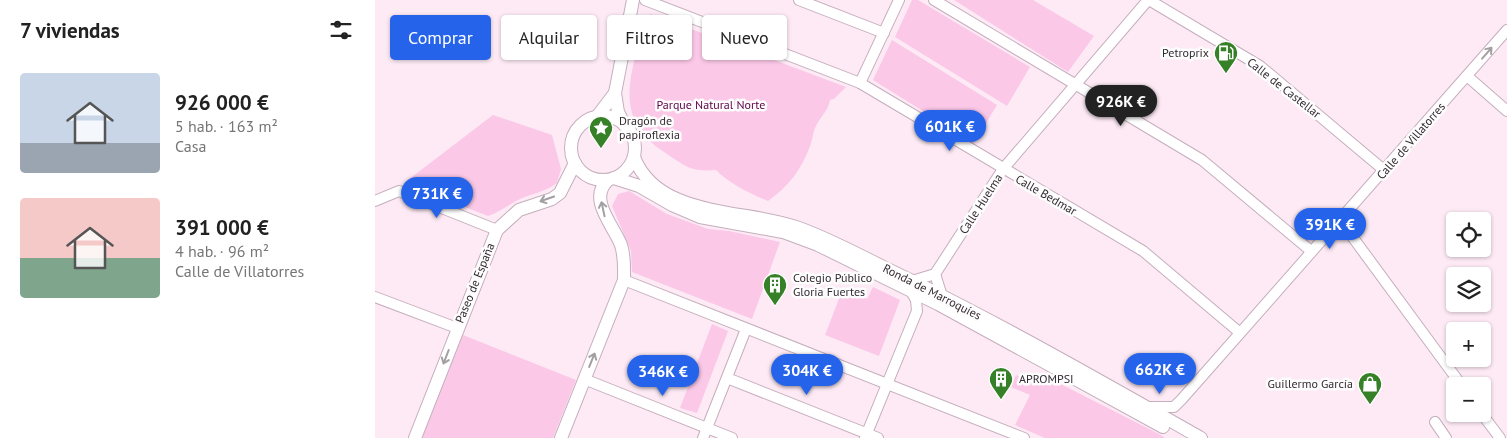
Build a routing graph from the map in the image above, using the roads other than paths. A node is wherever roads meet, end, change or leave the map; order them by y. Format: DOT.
graph roads {
  1 [pos="633,0"];
  2 [pos="645,0"];
  3 [pos="799,0"];
  4 [pos="899,0"];
  5 [pos="934,0"];
  6 [pos="1149,0"];
  7 [pos="1507,30"];
  8 [pos="884,33"];
  9 [pos="1467,76"];
  10 [pos="860,83"];
  11 [pos="1074,86"];
  12 [pos="615,93"];
  13 [pos="1507,111"];
  14 [pos="596,118"];
  15 [pos="625,126"];
  16 [pos="634,157"];
  17 [pos="575,163"];
  18 [pos="1003,169"];
  19 [pos="1385,171"];
  20 [pos="611,179"];
  21 [pos="375,202"];
  22 [pos="1340,220"];
  23 [pos="497,230"];
  24 [pos="1311,251"];
  25 [pos="935,274"];
  26 [pos="624,280"];
  27 [pos="912,286"];
  28 [pos="375,297"];
  29 [pos="940,300"];
  30 [pos="917,311"];
  31 [pos="457,328"];
  32 [pos="746,329"];
  33 [pos="1239,332"];
  34 [pos="1455,377"];
  35 [pos="727,378"];
  36 [pos="585,379"];
  37 [pos="887,383"];
  38 [pos="1146,407"];
  39 [pos="1174,407"];
  40 [pos="1435,422"];
  41 [pos="1488,422"];
  42 [pos="1179,426"];
  43 [pos="705,433"];
  44 [pos="866,436"];
  45 [pos="415,438"];
  46 [pos="561,438"];
  47 [pos="732,438"];
  48 [pos="878,438"];
  49 [pos="1023,438"];
  50 [pos="1184,438"];
  51 [pos="1201,438"];
  52 [pos="1447,438"];
  53 [pos="1500,438"];
  1 -- 12 [label="main road"];
  2 -- 10 [label="street, Calle Bedmar"];
  3 -- 8 [label="street"];
  4 -- 8 [label="street"];
  5 -- 11 [label="street"];
  6 -- 11 [label="street, Calle Huelma"];
  6 -- 19 [label="street, Calle de Castellar"];
  9 -- 7 [label="street, Calle de Villatorres, one-way"];
  8 -- 10 [label="street"];
  9 -- 13 [label="street"];
  9 -- 19 [label="street, Calle de Villatorres"];
  10 -- 18 [label="street, Calle Bedmar"];
  11 -- 18 [label="street, Calle Huelma"];
  11 -- 24 [label="street"];
  12 -- 14 [label="main road"];
  12 -- 15 [label="main road"];
  14 -- 15 [label="main road"];
  14 -- 17 [label="main road"];
  15 -- 16 [label="main road"];
  16 -- 20 [label="main road"];
  16 -- 27 [label="main road, Ronda de Marroquíes"];
  17 -- 20 [label="main road"];
  17 -- 23 [label="main road, Paseo de España, one-way"];
  18 -- 25 [label="street, Calle Huelma"];
  18 -- 33 [label="street, Calle Bedmar"];
  19 -- 22 [label="street, Calle de Villatorres"];
  26 -- 20 [label="main road, one-way"];
  20 -- 27 [label="main road, Ronda de Marroquíes"];
  21 -- 23 [label="street"];
  22 -- 24 [label="street, Calle de Villatorres"];
  22 -- 34 [label="street"];
  23 -- 31 [label="main road, Paseo de España"];
  24 -- 33 [label="street, Calle de Villatorres"];
  25 -- 27 [label="street"];
  25 -- 29 [label="street"];
  26 -- 32 [label="street"];
  36 -- 26 [label="main road, one-way"];
  27 -- 29 [label="main road, Ronda de Marroquíes"];
  27 -- 30 [label="street"];
  28 -- 31 [label="street"];
  29 -- 30 [label="street"];
  29 -- 38 [label="main road, Ronda de Marroquíes"];
  29 -- 50 [label="main road, Ronda de Marroquíes"];
  30 -- 37 [label="street"];
  31 -- 45 [label="main road, Paseo de España, one-way"];
  32 -- 35 [label="street"];
  32 -- 37 [label="street"];
  33 -- 39 [label="street, Calle de Villatorres"];
  35 -- 43 [label="street"];
  35 -- 44 [label="street"];
  36 -- 43 [label="street"];
  36 -- 46 [label="main road"];
  37 -- 44 [label="street"];
  37 -- 49 [label="street"];
  38 -- 39 [label="street"];
  38 -- 42 [label="main road, Ronda de Marroquíes"];
  39 -- 42 [label="street"];
  40 -- 52 [label="street"];
  41 -- 53 [label="street"];
  42 -- 51 [label="main road, Ronda de Marroquíes"];
  43 -- 47 [label="street"];
  44 -- 48 [label="street"];
}
